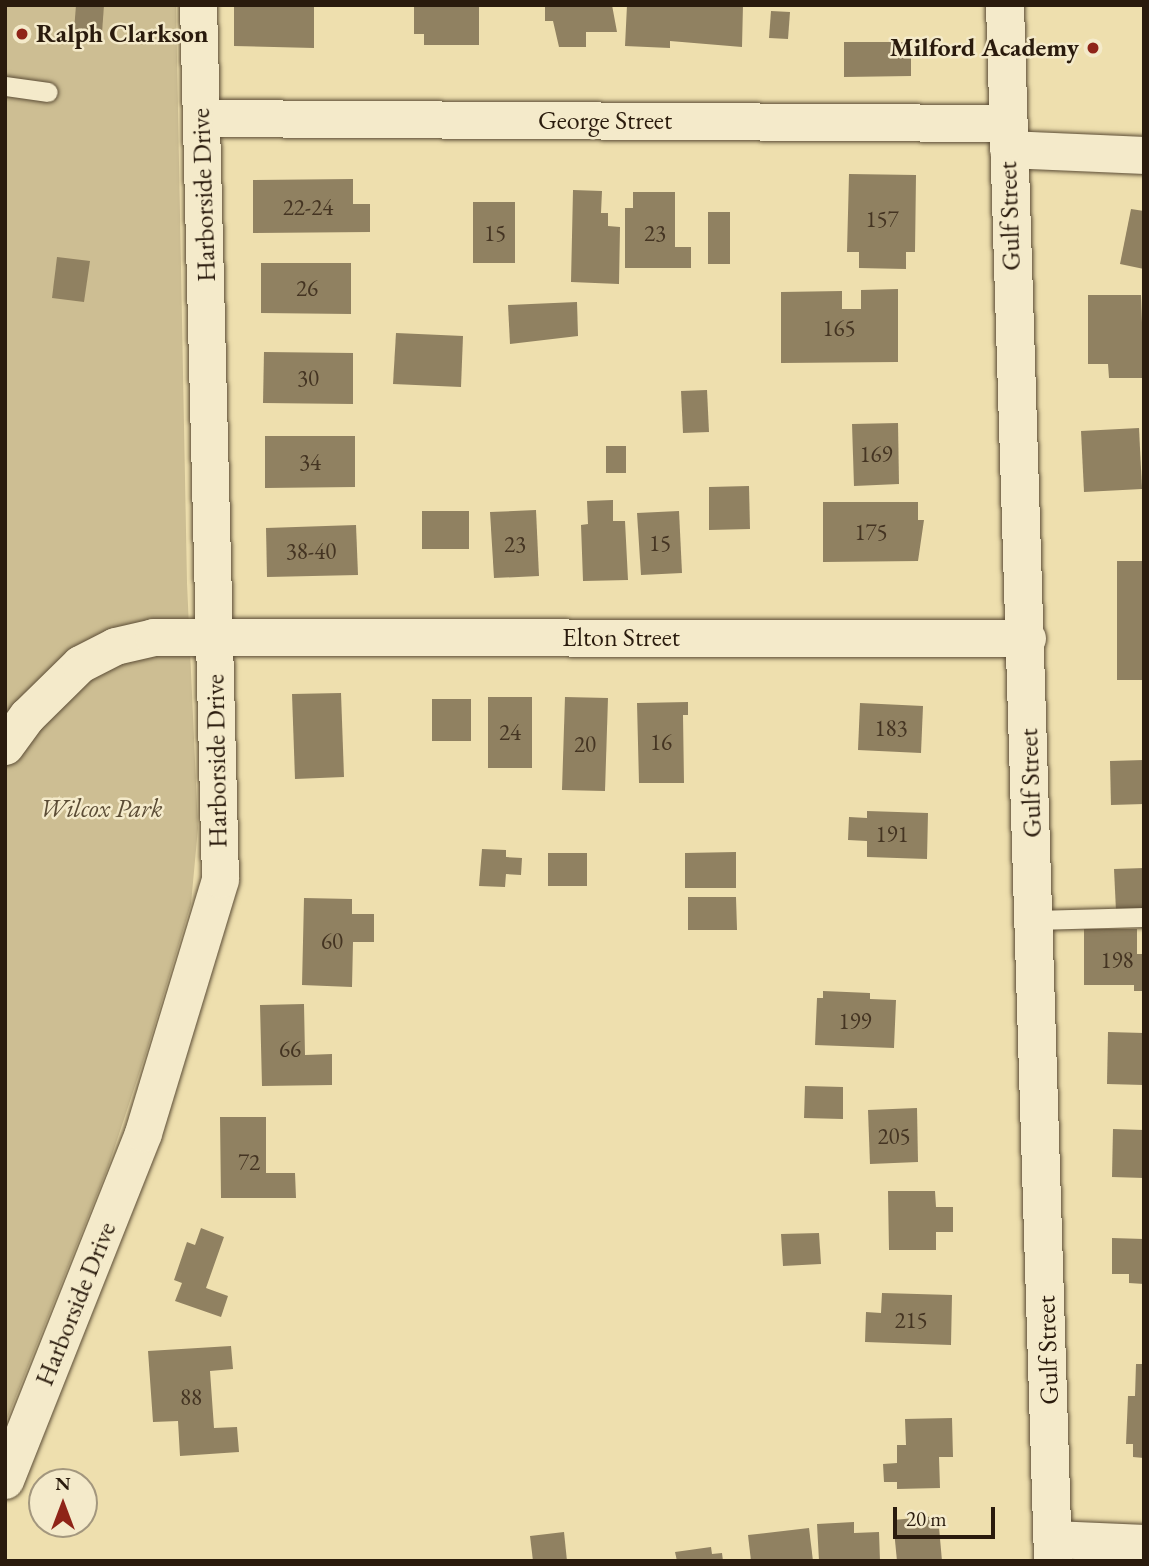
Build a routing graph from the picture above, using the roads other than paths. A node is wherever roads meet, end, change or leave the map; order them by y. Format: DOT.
graph roads {
  1 [pos="198,5"];
  2 [pos="1005,5"];
  3 [pos="5,86"];
  4 [pos="48,92"];
  5 [pos="202,118"];
  6 [pos="1008,136"];
  7 [pos="1144,155"];
  8 [pos="215,636"];
  9 [pos="1027,638"];
  10 [pos="5,746"];
  11 [pos="1144,917"];
  12 [pos="1035,920"];
  13 [pos="5,1480"];
  14 [pos="1144,1543"];
  15 [pos="1053,1550"];
  1 -- 5 [label="street, Harborside Drive"];
  2 -- 6 [label="main road, Gulf Street"];
  3 -- 4 [label="lane"];
  5 -- 6 [label="street, George Street"];
  5 -- 8 [label="street, Harborside Drive"];
  6 -- 7 [label="street, George Street"];
  6 -- 9 [label="main road, Gulf Street"];
  8 -- 9 [label="street, Elton Street"];
  8 -- 10 [label="street, Elton Street"];
  8 -- 13 [label="street, Harborside Drive"];
  9 -- 12 [label="main road, Gulf Street"];
  11 -- 12 [label="lane"];
  12 -- 15 [label="main road, Gulf Street"];
  14 -- 15 [label="street"];
}
